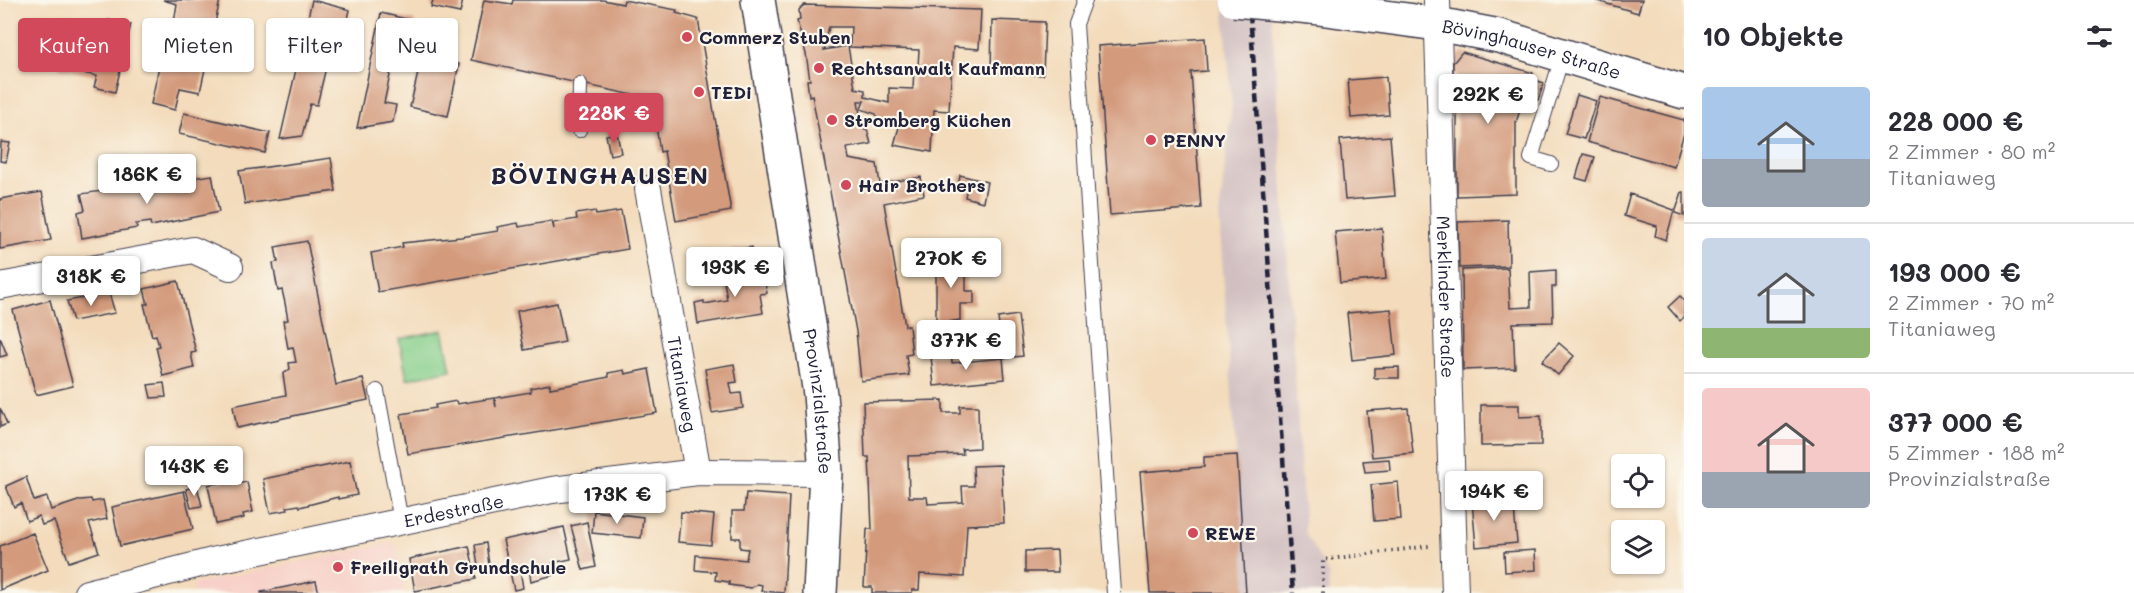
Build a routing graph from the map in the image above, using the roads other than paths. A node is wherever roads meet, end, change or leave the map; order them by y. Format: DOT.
graph roads {
  1 [pos="758,0"];
  2 [pos="1085,0"];
  3 [pos="1234,0"];
  4 [pos="1437,12"];
  5 [pos="1563,54"];
  6 [pos="580,84"];
  7 [pos="1684,92"];
  8 [pos="579,130"];
  9 [pos="1551,164"];
  10 [pos="648,189"];
  11 [pos="230,267"];
  12 [pos="0,286"];
  13 [pos="377,391"];
  14 [pos="698,472"];
  15 [pos="826,473"];
  16 [pos="401,521"];
  17 [pos="87,593"];
  18 [pos="820,593"];
  19 [pos="1114,593"];
  20 [pos="1455,593"];
  1 -- 15 [label="main road, Provinzialstraße"];
  2 -- 19 [label="lane"];
  3 -- 4 [label="main road, Bövinghauser Straße, bridge"];
  4 -- 5 [label="main road, Bövinghauser Straße"];
  4 -- 20 [label="street, Merklinder Straße"];
  5 -- 7 [label="main road, Bövinghauser Straße"];
  5 -- 9 [label="lane"];
  6 -- 8 [label="lane"];
  10 -- 14 [label="street, Titaniaweg"];
  11 -- 12 [label="street"];
  13 -- 16 [label="lane"];
  14 -- 15 [label="street, Erdestraße"];
  14 -- 16 [label="street, Erdestraße"];
  15 -- 18 [label="main road, Provinzialstraße"];
  16 -- 17 [label="street, Erdestraße"];
}
